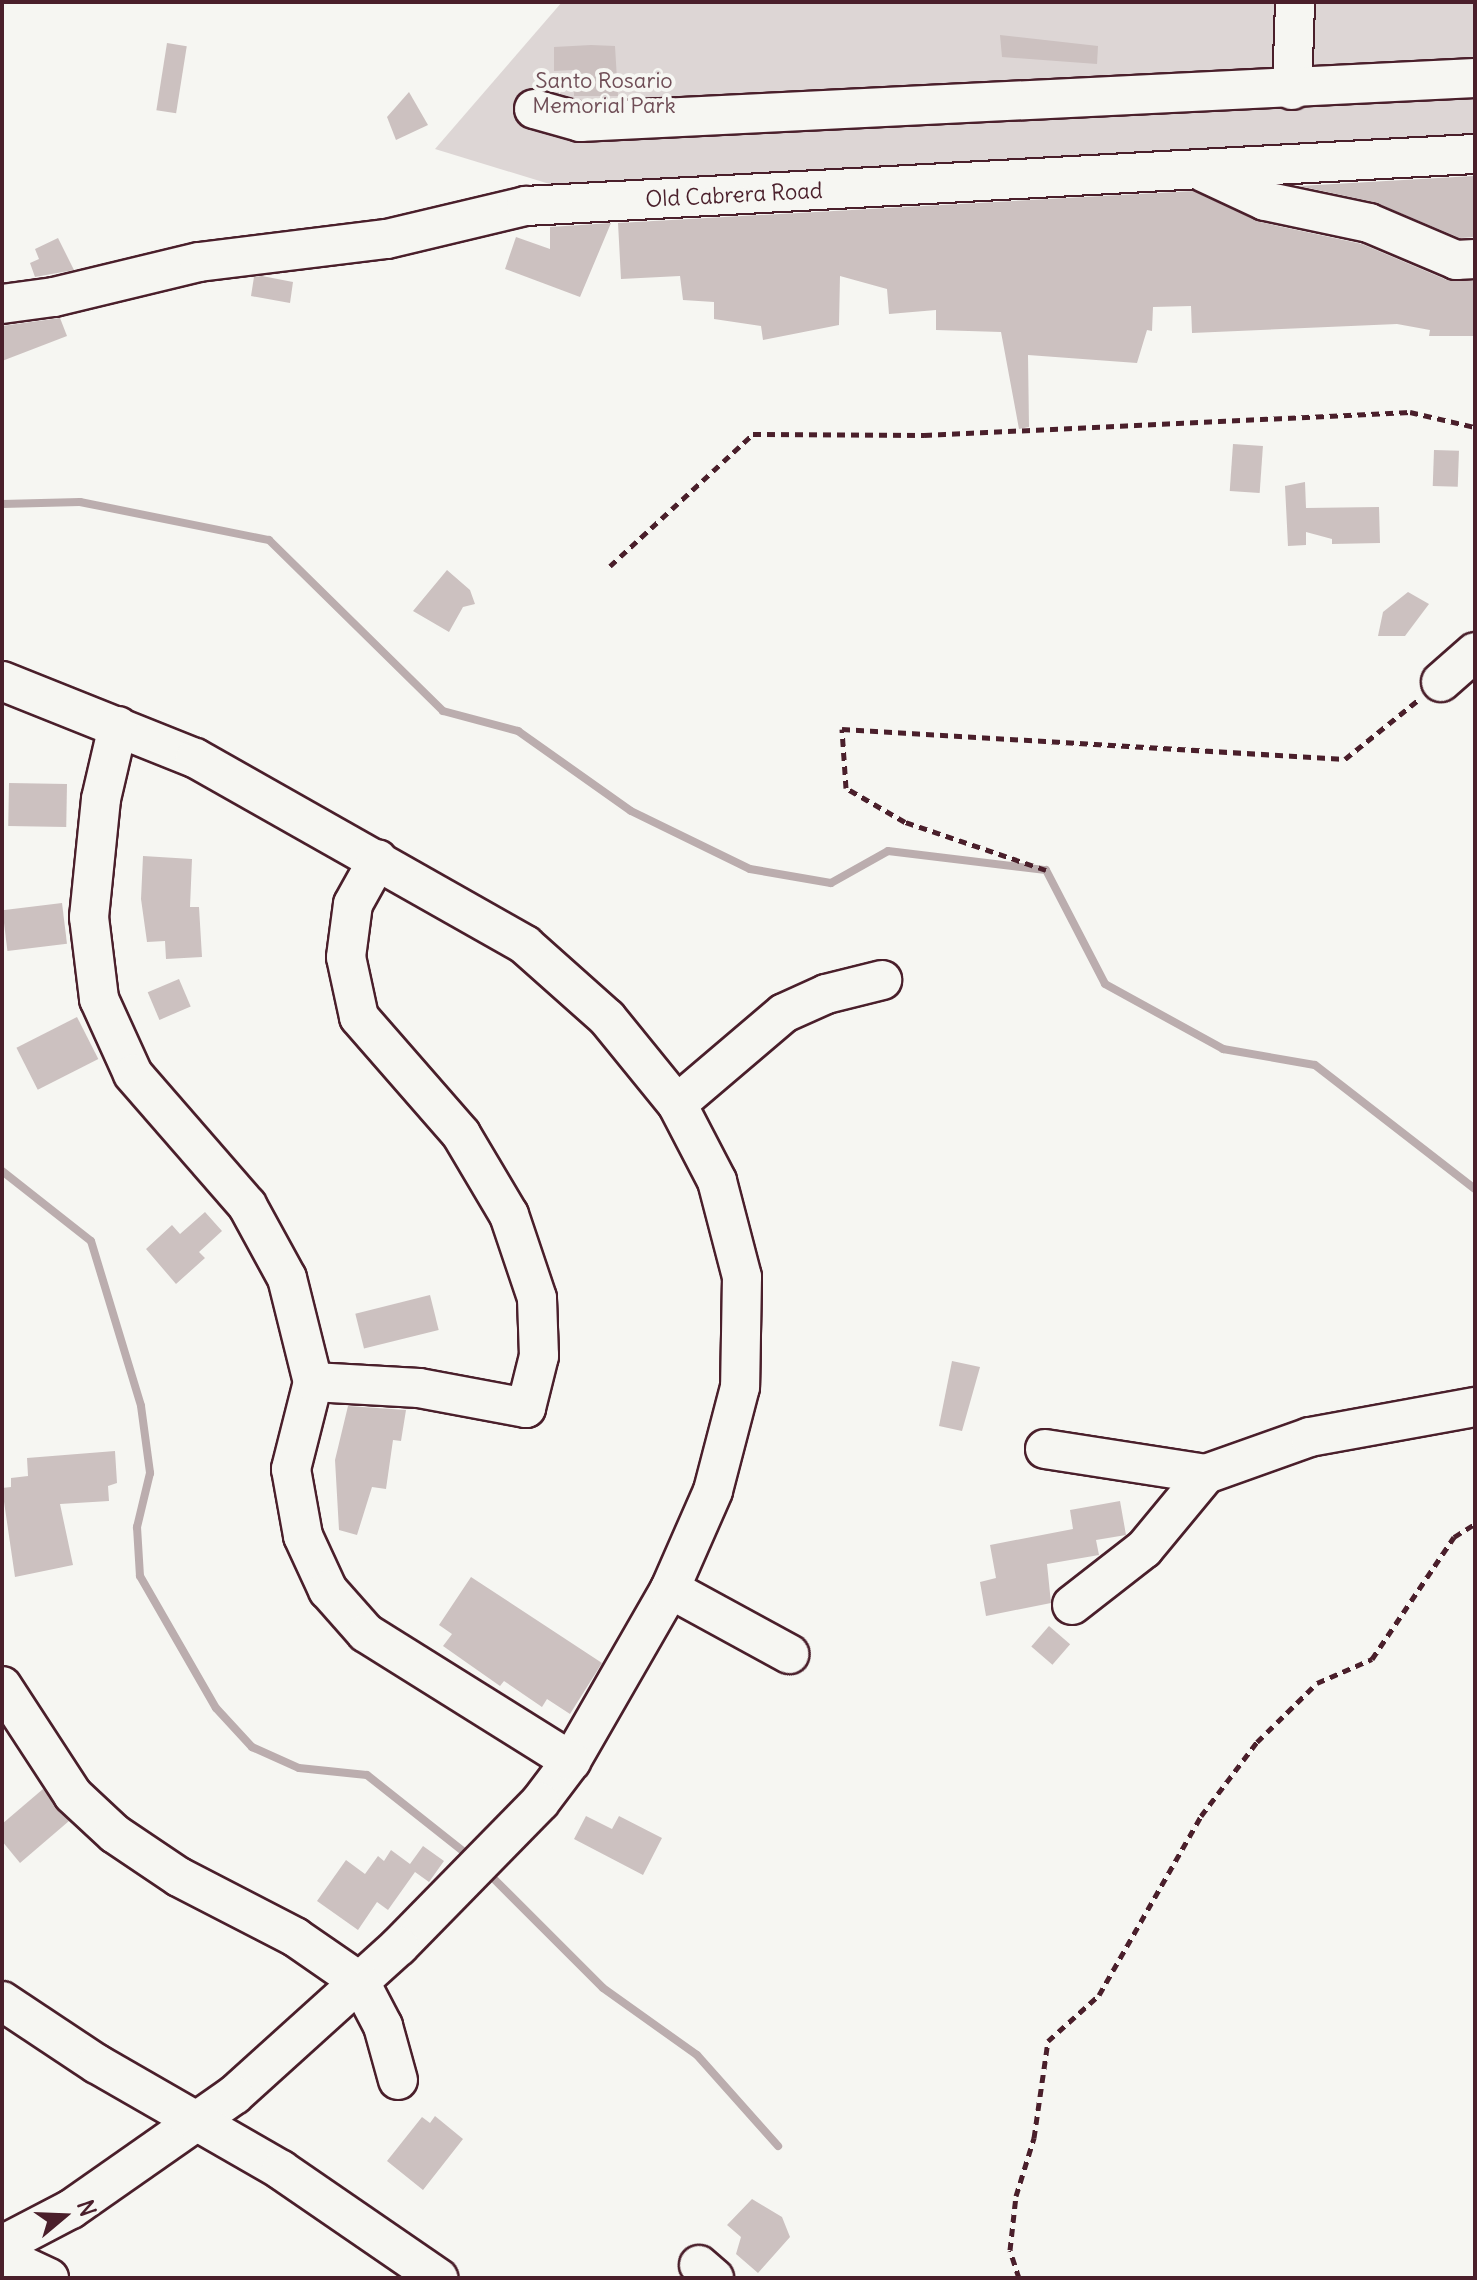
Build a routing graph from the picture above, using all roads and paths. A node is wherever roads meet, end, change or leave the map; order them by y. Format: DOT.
graph roads {
  1 [pos="1295,2"];
  2 [pos="1475,78"];
  3 [pos="1292,90"];
  4 [pos="534,109"];
  5 [pos="1475,154"];
  6 [pos="1200,170"];
  7 [pos="1475,259"];
  8 [pos="2,304"];
  9 [pos="1475,427"];
  10 [pos="610,566"];
  11 [pos="1475,652"];
  12 [pos="2,681"];
  13 [pos="1441,682"];
  14 [pos="118,726"];
  15 [pos="378,859"];
  16 [pos="1046,870"];
  17 [pos="882,980"];
  18 [pos="677,1104"];
  19 [pos="313,1382"];
  20 [pos="1475,1407"];
  21 [pos="1045,1449"];
  22 [pos="1206,1474"];
  23 [pos="1475,1524"];
  24 [pos="670,1589"];
  25 [pos="1072,1605"];
  26 [pos="789,1654"];
  27 [pos="2,1686"];
  28 [pos="571,1761"];
  29 [pos="360,1982"];
  30 [pos="2,2001"];
  31 [pos="398,2080"];
  32 [pos="199,2123"];
  33 [pos="2,2245"];
  34 [pos="2,2256"];
  35 [pos="49,2278"];
  36 [pos="438,2278"];
  37 [pos="1019,2278"];
  1 -- 3 [label="street"];
  2 -- 3 [label="street"];
  3 -- 4 [label="street"];
  5 -- 6 [label="street, Old Cabrera Road"];
  6 -- 7 [label="street"];
  6 -- 8 [label="street, Old Cabrera Road"];
  9 -- 10 [label="path"];
  11 -- 13 [label="street"];
  12 -- 14 [label="street"];
  13 -- 16 [label="path"];
  14 -- 15 [label="street"];
  14 -- 19 [label="street"];
  15 -- 18 [label="street"];
  15 -- 19 [label="street"];
  17 -- 18 [label="street"];
  18 -- 24 [label="street"];
  19 -- 28 [label="street"];
  20 -- 22 [label="street"];
  21 -- 22 [label="street"];
  22 -- 25 [label="street"];
  23 -- 37 [label="path"];
  24 -- 26 [label="street"];
  24 -- 28 [label="street"];
  27 -- 29 [label="street"];
  28 -- 29 [label="street"];
  29 -- 31 [label="street"];
  29 -- 32 [label="street"];
  30 -- 32 [label="street"];
  32 -- 33 [label="street"];
  32 -- 36 [label="street"];
  34 -- 35 [label="street"];
}
